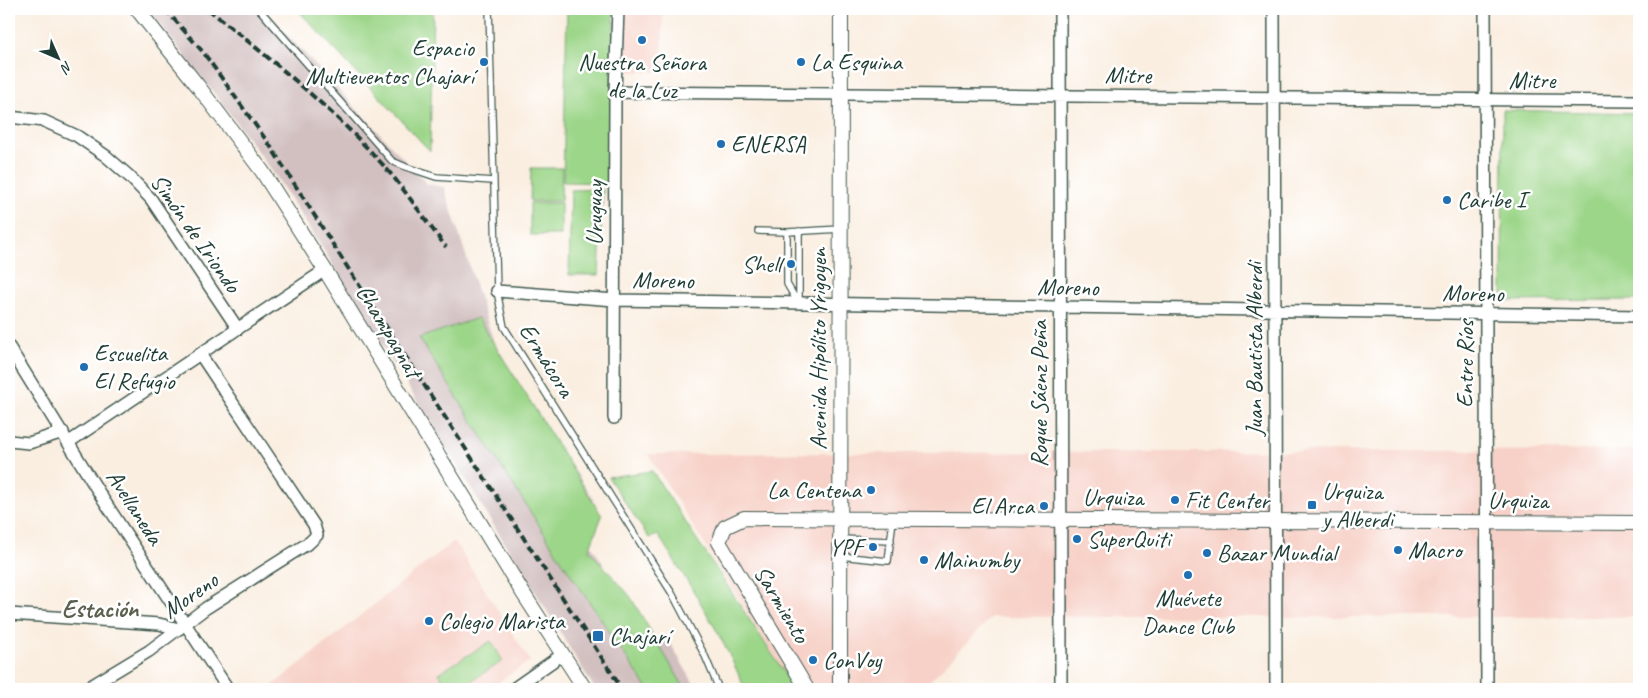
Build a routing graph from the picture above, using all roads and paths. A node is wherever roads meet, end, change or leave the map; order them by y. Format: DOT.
graph roads {
  1 [pos="137,9"];
  2 [pos="259,9"];
  3 [pos="489,9"];
  4 [pos="618,9"];
  5 [pos="841,9"];
  6 [pos="1060,9"];
  7 [pos="1274,9"];
  8 [pos="1486,9"];
  9 [pos="615,92"];
  10 [pos="841,93"];
  11 [pos="1060,96"];
  12 [pos="1274,98"];
  13 [pos="1486,101"];
  14 [pos="1639,101"];
  15 [pos="9,117"];
  16 [pos="493,181"];
  17 [pos="841,229"];
  18 [pos="799,231"];
  19 [pos="758,232"];
  20 [pos="787,232"];
  21 [pos="325,270"];
  22 [pos="497,291"];
  23 [pos="615,300"];
  24 [pos="799,304"];
  25 [pos="841,305"];
  26 [pos="1060,308"];
  27 [pos="1275,311"];
  28 [pos="1486,315"];
  29 [pos="1639,316"];
  30 [pos="238,329"];
  31 [pos="9,347"];
  32 [pos="200,354"];
  33 [pos="614,418"];
  34 [pos="63,432"];
  35 [pos="9,442"];
  36 [pos="69,442"];
  37 [pos="840,518"];
  38 [pos="893,518"];
  39 [pos="1061,520"];
  40 [pos="1276,521"];
  41 [pos="1487,523"];
  42 [pos="1639,523"];
  43 [pos="840,539"];
  44 [pos="891,541"];
  45 [pos="719,542"];
  46 [pos="840,556"];
  47 [pos="9,614"];
  48 [pos="183,627"];
  49 [pos="563,654"];
  50 [pos="86,689"];
  51 [pos="228,689"];
  52 [pos="513,689"];
  53 [pos="585,689"];
  54 [pos="720,689"];
  55 [pos="807,689"];
  56 [pos="840,689"];
  57 [pos="1061,689"];
  58 [pos="1276,689"];
  59 [pos="1487,689"];
  1 -- 21 [label="street, Champagnat"];
  2 -- 16 [label="lane"];
  3 -- 16 [label="lane, Ermácora"];
  4 -- 9 [label="street, Uruguay"];
  5 -- 10 [label="street, Avenida Hipólito Yrigoyen"];
  6 -- 11 [label="street, Roque Sáenz Peña"];
  7 -- 12 [label="street, Juan Bautista Alberdi"];
  8 -- 13 [label="street, Entre Ríos"];
  9 -- 10 [label="street, Mitre"];
  9 -- 23 [label="street, Uruguay"];
  10 -- 11 [label="street, Mitre"];
  10 -- 17 [label="street, Avenida Hipólito Yrigoyen"];
  11 -- 12 [label="street, Mitre"];
  11 -- 26 [label="street, Roque Sáenz Peña"];
  12 -- 13 [label="street, Mitre"];
  12 -- 27 [label="street, Juan Bautista Alberdi"];
  13 -- 14 [label="street, Mitre"];
  13 -- 28 [label="street, Entre Ríos"];
  15 -- 30 [label="street, Simón de Iriondo"];
  16 -- 22 [label="lane, Ermácora"];
  17 -- 18 [label="lane"];
  17 -- 25 [label="street, Avenida Hipólito Yrigoyen"];
  18 -- 20 [label="lane"];
  18 -- 24 [label="lane"];
  19 -- 20 [label="lane"];
  20 -- 24 [label="lane"];
  21 -- 30 [label="street"];
  21 -- 49 [label="street, Champagnat"];
  22 -- 23 [label="street, Moreno"];
  22 -- 54 [label="lane, Ermácora"];
  23 -- 24 [label="street, Moreno"];
  23 -- 33 [label="street, Uruguay"];
  24 -- 25 [label="street, Moreno"];
  25 -- 26 [label="street, Moreno"];
  25 -- 37 [label="street, Avenida Hipólito Yrigoyen"];
  26 -- 27 [label="street, Moreno"];
  26 -- 39 [label="street, Roque Sáenz Peña"];
  27 -- 28 [label="street, Moreno"];
  27 -- 40 [label="street, Juan Bautista Alberdi"];
  28 -- 29 [label="street, Moreno"];
  28 -- 41 [label="street, Entre Ríos"];
  30 -- 32 [label="street"];
  31 -- 34 [label="street, Avellaneda"];
  32 -- 36 [label="street"];
  32 -- 48 [label="street, Moreno"];
  34 -- 35 [label="street"];
  34 -- 36 [label="street, Avellaneda"];
  36 -- 48 [label="street, Avellaneda"];
  37 -- 38 [label="street, Urquiza"];
  37 -- 43 [label="street, Avenida Hipólito Yrigoyen"];
  37 -- 45 [label="street, Urquiza"];
  38 -- 39 [label="street, Urquiza"];
  38 -- 44 [label="lane"];
  39 -- 40 [label="street, Urquiza"];
  39 -- 57 [label="street, Roque Sáenz Peña"];
  40 -- 41 [label="street, Urquiza"];
  40 -- 58 [label="street, Juan Bautista Alberdi"];
  41 -- 42 [label="street, Urquiza"];
  41 -- 59 [label="street, Entre Ríos"];
  43 -- 44 [label="lane"];
  43 -- 46 [label="street, Avenida Hipólito Yrigoyen"];
  44 -- 46 [label="lane"];
  45 -- 55 [label="street, Sarmiento"];
  46 -- 56 [label="street, Avenida Hipólito Yrigoyen"];
  47 -- 48 [label="street"];
  48 -- 50 [label="street, Moreno"];
  48 -- 51 [label="street, Avellaneda"];
  49 -- 52 [label="street"];
  49 -- 53 [label="street, Champagnat"];
}
